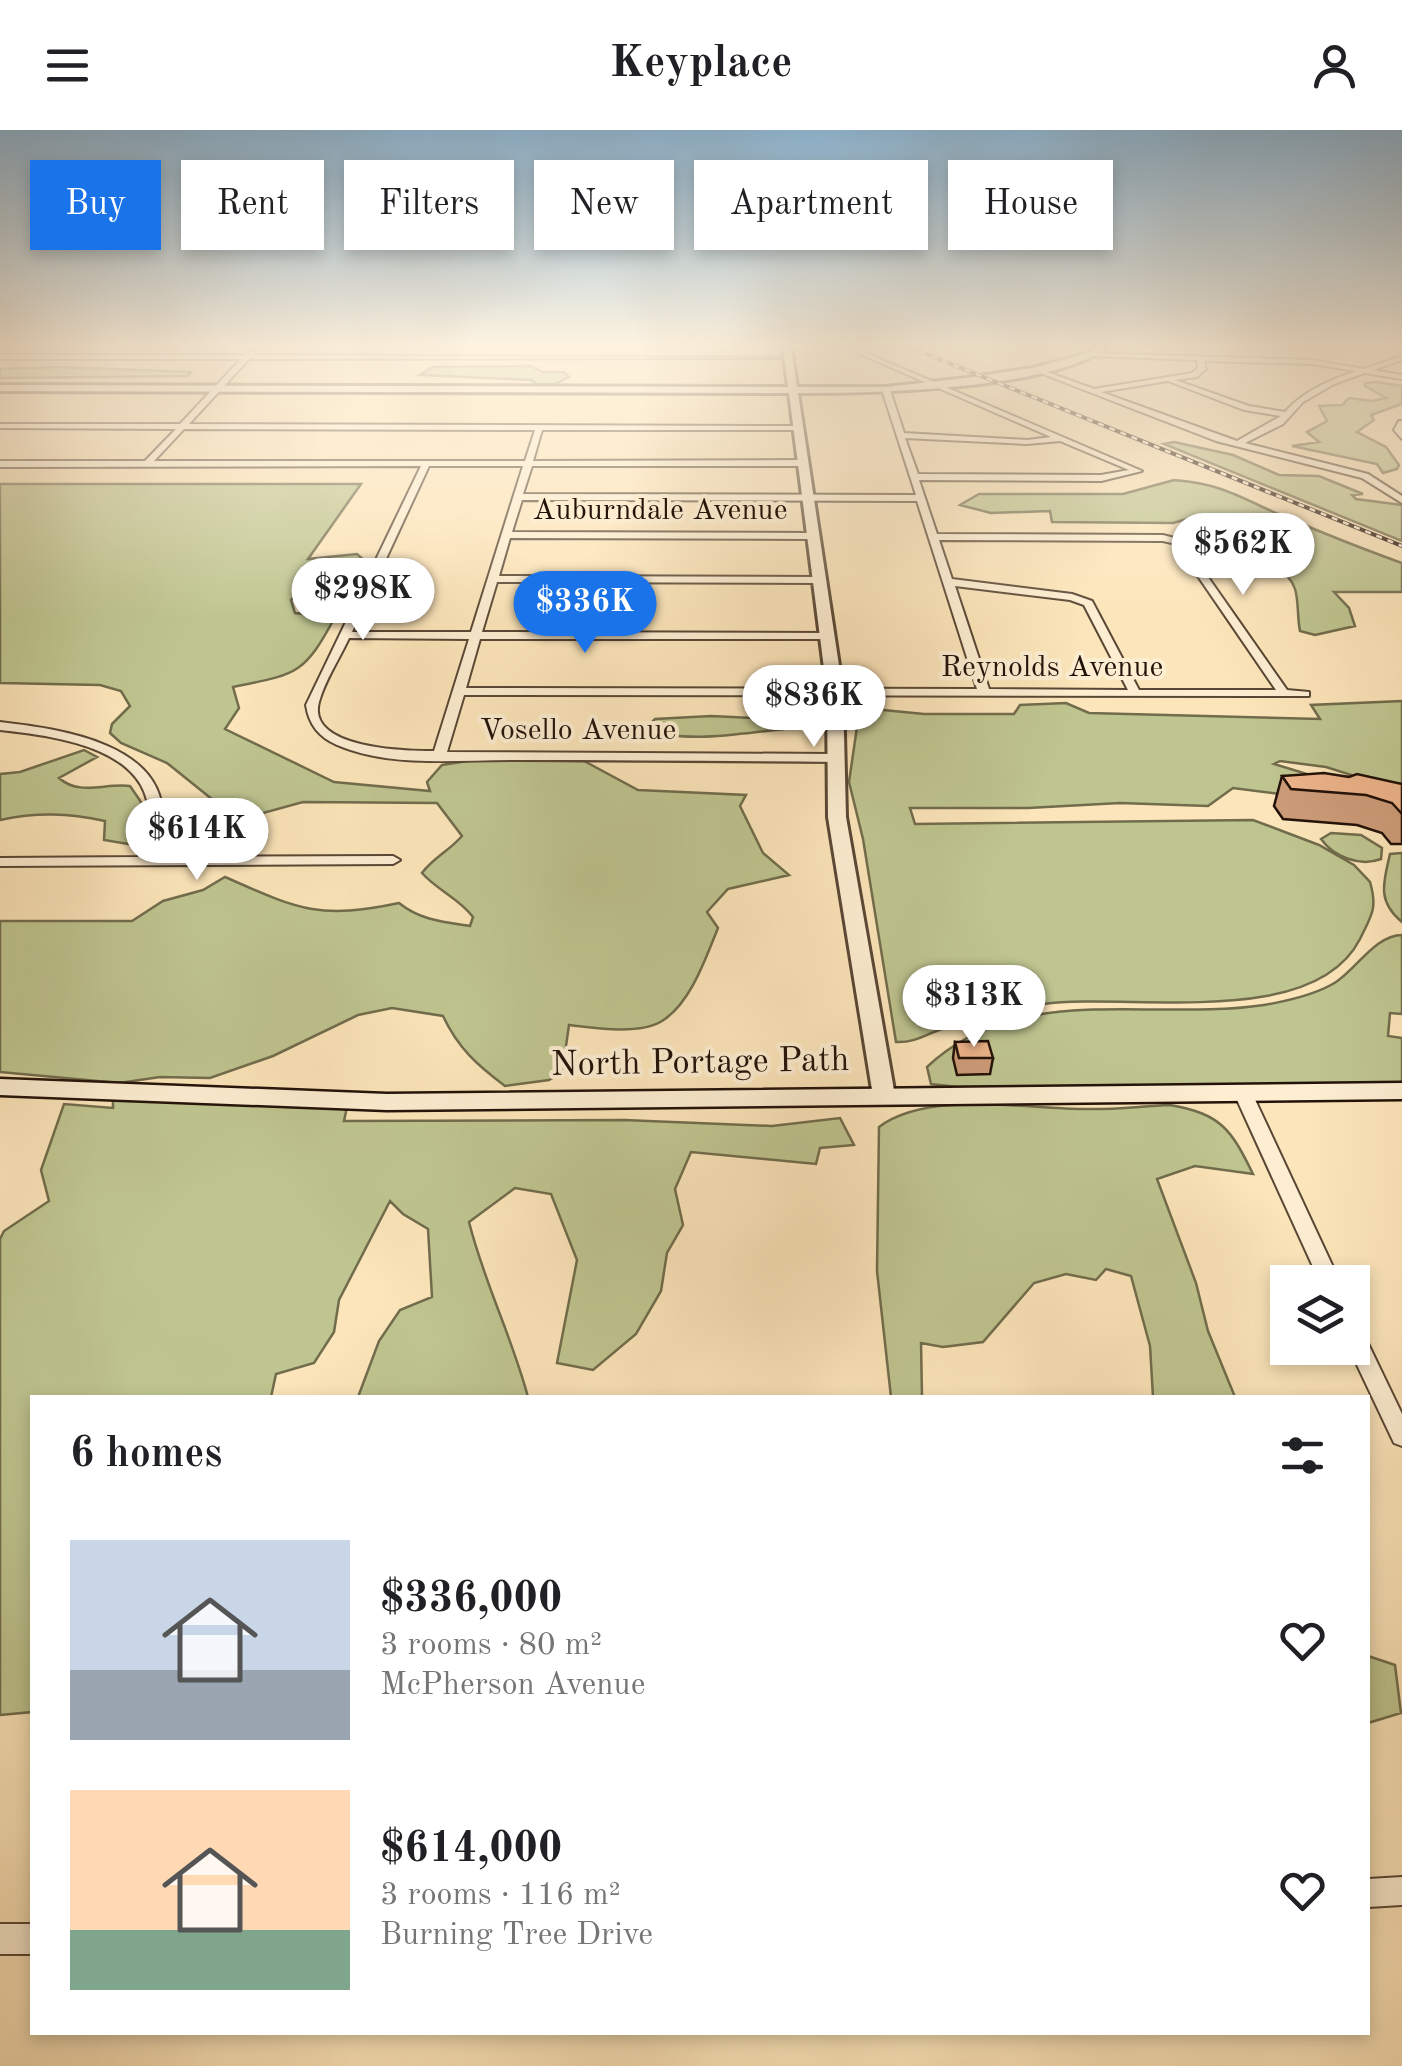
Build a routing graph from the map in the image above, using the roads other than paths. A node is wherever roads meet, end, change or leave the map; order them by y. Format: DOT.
graph roads {
  1 [pos="172,437"];
  2 [pos="537,437"];
  3 [pos="799,437"];
  4 [pos="903,437"];
  5 [pos="944,437"];
  6 [pos="1219,437"];
  7 [pos="1253,437"];
  8 [pos="1061,438"];
  9 [pos="1237,444"];
  10 [pos="528,463"];
  11 [pos="0,464"];
  12 [pos="803,464"];
  13 [pos="146,465"];
  14 [pos="425,466"];
  15 [pos="916,477"];
  16 [pos="1400,484"];
  17 [pos="1384,485"];
  18 [pos="518,497"];
  19 [pos="808,498"];
  20 [pos="922,498"];
  21 [pos="1402,500"];
  22 [pos="507,536"];
  23 [pos="812,536"];
  24 [pos="934,537"];
  25 [pos="494,578"];
  26 [pos="818,580"];
  27 [pos="948,582"];
  28 [pos="344,634"];
  29 [pos="476,635"];
  30 [pos="826,636"];
  31 [pos="460,692"];
  32 [pos="835,692"];
  33 [pos="984,692"];
  34 [pos="1135,693"];
  35 [pos="1284,694"];
  36 [pos="1306,694"];
  37 [pos="0,726"];
  38 [pos="439,756"];
  39 [pos="836,758"];
  40 [pos="393,860"];
  41 [pos="0,862"];
  42 [pos="144,862"];
  43 [pos="0,1087"];
  44 [pos="1402,1090"];
  45 [pos="1242,1091"];
  46 [pos="884,1096"];
  47 [pos="1322,1265"];
  48 [pos="1368,1365"];
  49 [pos="1402,1437"];
  50 [pos="1402,1891"];
  51 [pos="1370,1893"];
  52 [pos="30,1938"];
  53 [pos="0,1939"];
  1 -- 13 [label="street"];
  2 -- 10 [label="street"];
  3 -- 12 [label="street"];
  4 -- 15 [label="street"];
  5 -- 8 [label="street"];
  6 -- 9 [label="street"];
  7 -- 9 [label="street"];
  8 -- 15 [label="street"];
  9 -- 17 [label="street"];
  10 -- 12 [label="street"];
  10 -- 14 [label="street"];
  10 -- 18 [label="street"];
  11 -- 13 [label="street"];
  12 -- 19 [label="street"];
  13 -- 14 [label="street"];
  14 -- 28 [label="street, Vosello Avenue"];
  15 -- 20 [label="street"];
  16 -- 17 [label="street"];
  17 -- 21 [label="street"];
  18 -- 19 [label="street"];
  18 -- 22 [label="street"];
  19 -- 20 [label="street"];
  19 -- 23 [label="street"];
  20 -- 24 [label="street"];
  22 -- 23 [label="street, Auburndale Avenue"];
  22 -- 25 [label="street"];
  23 -- 26 [label="street"];
  24 -- 27 [label="street"];
  24 -- 35 [label="street"];
  25 -- 26 [label="street"];
  25 -- 29 [label="street"];
  26 -- 30 [label="street"];
  27 -- 33 [label="street"];
  27 -- 34 [label="street"];
  28 -- 29 [label="street"];
  28 -- 38 [label="street, Vosello Avenue"];
  29 -- 30 [label="street"];
  29 -- 31 [label="street"];
  30 -- 32 [label="street"];
  31 -- 32 [label="street, Reynolds Avenue"];
  31 -- 38 [label="street"];
  32 -- 33 [label="street, Reynolds Avenue"];
  32 -- 39 [label="street"];
  33 -- 34 [label="street, Reynolds Avenue"];
  34 -- 35 [label="street, Reynolds Avenue"];
  35 -- 36 [label="street, Reynolds Avenue"];
  37 -- 42 [label="street"];
  38 -- 39 [label="street, Vosello Avenue"];
  39 -- 46 [label="street"];
  40 -- 42 [label="street"];
  41 -- 42 [label="street"];
  43 -- 46 [label="main road, North Portage Path"];
  44 -- 45 [label="main road, North Portage Path"];
  45 -- 46 [label="main road, North Portage Path"];
  45 -- 47 [label="street"];
  48 -- 49 [label="street"];
  50 -- 51 [label="street"];
  52 -- 53 [label="street"];
}
